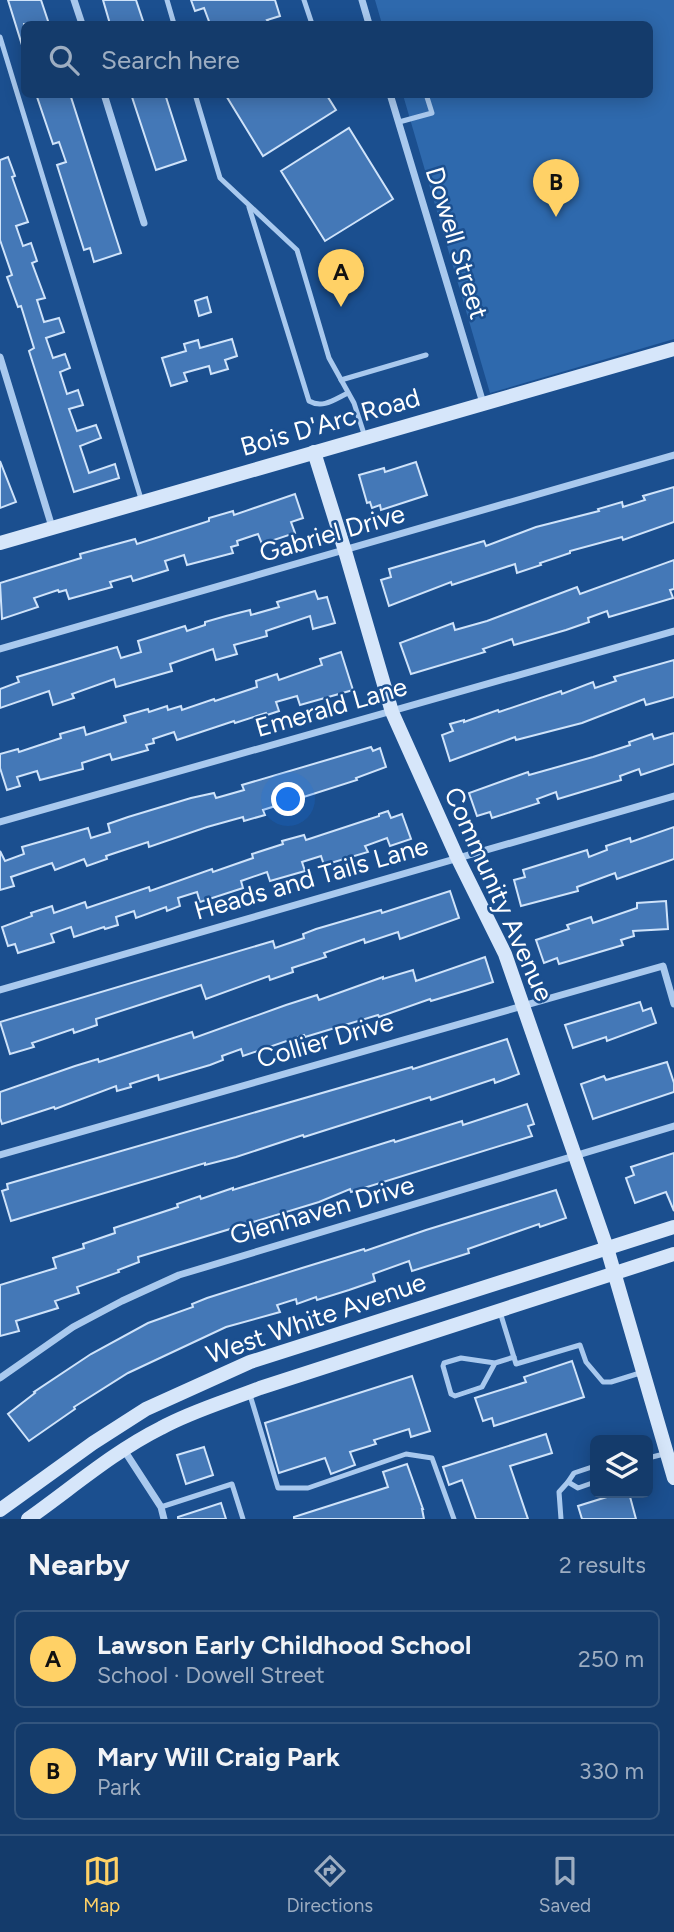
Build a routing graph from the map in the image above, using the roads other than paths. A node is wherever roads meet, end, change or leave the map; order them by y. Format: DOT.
graph roads {
  1 [pos="74,0"];
  2 [pos="167,0"];
  3 [pos="304,0"];
  4 [pos="362,0"];
  5 [pos="81,21"];
  6 [pos="173,21"];
  7 [pos="311,21"];
  8 [pos="368,21"];
  9 [pos="0,37"];
  10 [pos="105,98"];
  11 [pos="196,98"];
  12 [pos="391,98"];
  13 [pos="427,98"];
  14 [pos="399,122"];
  15 [pos="248,205"];
  16 [pos="144,223"];
  17 [pos="674,349"];
  18 [pos="426,355"];
  19 [pos="0,357"];
  20 [pos="341,380"];
  21 [pos="348,393"];
  22 [pos="483,404"];
  23 [pos="365,438"];
  24 [pos="314,452"];
  25 [pos="674,455"];
  26 [pos="142,502"];
  27 [pos="52,528"];
  28 [pos="0,543"];
  29 [pos="345,551"];
  30 [pos="674,631"];
  31 [pos="0,649"];
  32 [pos="392,712"];
  33 [pos="674,796"];
  34 [pos="0,822"];
  35 [pos="457,858"];
  36 [pos="0,990"];
  37 [pos="674,1003"];
  38 [pos="522,1005"];
  39 [pos="674,1126"];
  40 [pos="0,1155"];
  41 [pos="575,1157"];
  42 [pos="674,1227"];
  43 [pos="607,1248"];
  44 [pos="674,1254"];
  45 [pos="614,1273"];
  46 [pos="499,1310"];
  47 [pos="514,1357"];
  48 [pos="495,1363"];
  49 [pos="643,1372"];
  50 [pos="0,1378"];
  51 [pos="250,1392"];
  52 [pos="124,1450"];
  53 [pos="667,1453"];
  54 [pos="653,1457"];
  55 [pos="590,1468"];
  56 [pos="674,1478"];
  57 [pos="568,1482"];
  58 [pos="590,1484"];
  59 [pos="161,1507"];
  60 [pos="0,1510"];
  61 [pos="28,1519"];
  62 [pos="164,1519"];
  63 [pos="243,1519"];
  64 [pos="454,1519"];
  65 [pos="561,1519"];
  1 -- 5 [label="street"];
  2 -- 6 [label="lane"];
  3 -- 7 [label="lane"];
  4 -- 8 [label="street"];
  9 -- 26 [label="lane"];
  10 -- 16 [label="street"];
  11 -- 15 [label="lane"];
  12 -- 14 [label="street, Dowell Street"];
  13 -- 14 [label="lane"];
  14 -- 22 [label="street, Dowell Street"];
  15 -- 20 [label="lane"];
  15 -- 21 [label="lane"];
  17 -- 22 [label="street, Bois D'Arc Road"];
  18 -- 20 [label="lane"];
  19 -- 27 [label="street"];
  20 -- 21 [label="lane"];
  21 -- 23 [label="lane"];
  22 -- 23 [label="street, Bois D'Arc Road"];
  23 -- 24 [label="street, Bois D'Arc Road"];
  24 -- 26 [label="street, Bois D'Arc Road"];
  24 -- 29 [label="street, Community Avenue"];
  25 -- 29 [label="street, Gabriel Drive"];
  26 -- 27 [label="street, Bois D'Arc Road"];
  27 -- 28 [label="street, Bois D'Arc Road"];
  29 -- 31 [label="street, Gabriel Drive"];
  29 -- 32 [label="street, Community Avenue"];
  30 -- 32 [label="street, Emerald Lane"];
  32 -- 34 [label="street, Emerald Lane"];
  32 -- 35 [label="street, Community Avenue"];
  33 -- 35 [label="street, Heads and Tails Lane"];
  35 -- 36 [label="street, Heads and Tails Lane"];
  35 -- 38 [label="street, Community Avenue"];
  37 -- 38 [label="street, Collier Drive"];
  38 -- 40 [label="street, Collier Drive"];
  38 -- 41 [label="street, Community Avenue"];
  39 -- 41 [label="street, Glenhaven Drive"];
  41 -- 43 [label="street, Community Avenue"];
  41 -- 50 [label="street, Glenhaven Drive"];
  42 -- 43 [label="street, West White Avenue"];
  43 -- 45 [label="street, Community Avenue"];
  43 -- 60 [label="street, West White Avenue"];
  44 -- 45 [label="street, West White Avenue"];
  45 -- 46 [label="street, West White Avenue"];
  45 -- 49 [label="street, Community Avenue"];
  46 -- 47 [label="lane"];
  46 -- 51 [label="street, West White Avenue"];
  47 -- 48 [label="lane"];
  47 -- 49 [label="lane"];
  48 -- 48 [label="lane"];
  49 -- 53 [label="street, Community Avenue"];
  51 -- 52 [label="street, West White Avenue"];
  51 -- 64 [label="lane"];
  52 -- 59 [label="street"];
  52 -- 61 [label="street, West White Avenue"];
  53 -- 54 [label="lane"];
  53 -- 56 [label="street, Community Avenue"];
  55 -- 57 [label="lane"];
  57 -- 58 [label="lane"];
  57 -- 65 [label="lane"];
  59 -- 62 [label="street"];
  59 -- 63 [label="lane"];
}
